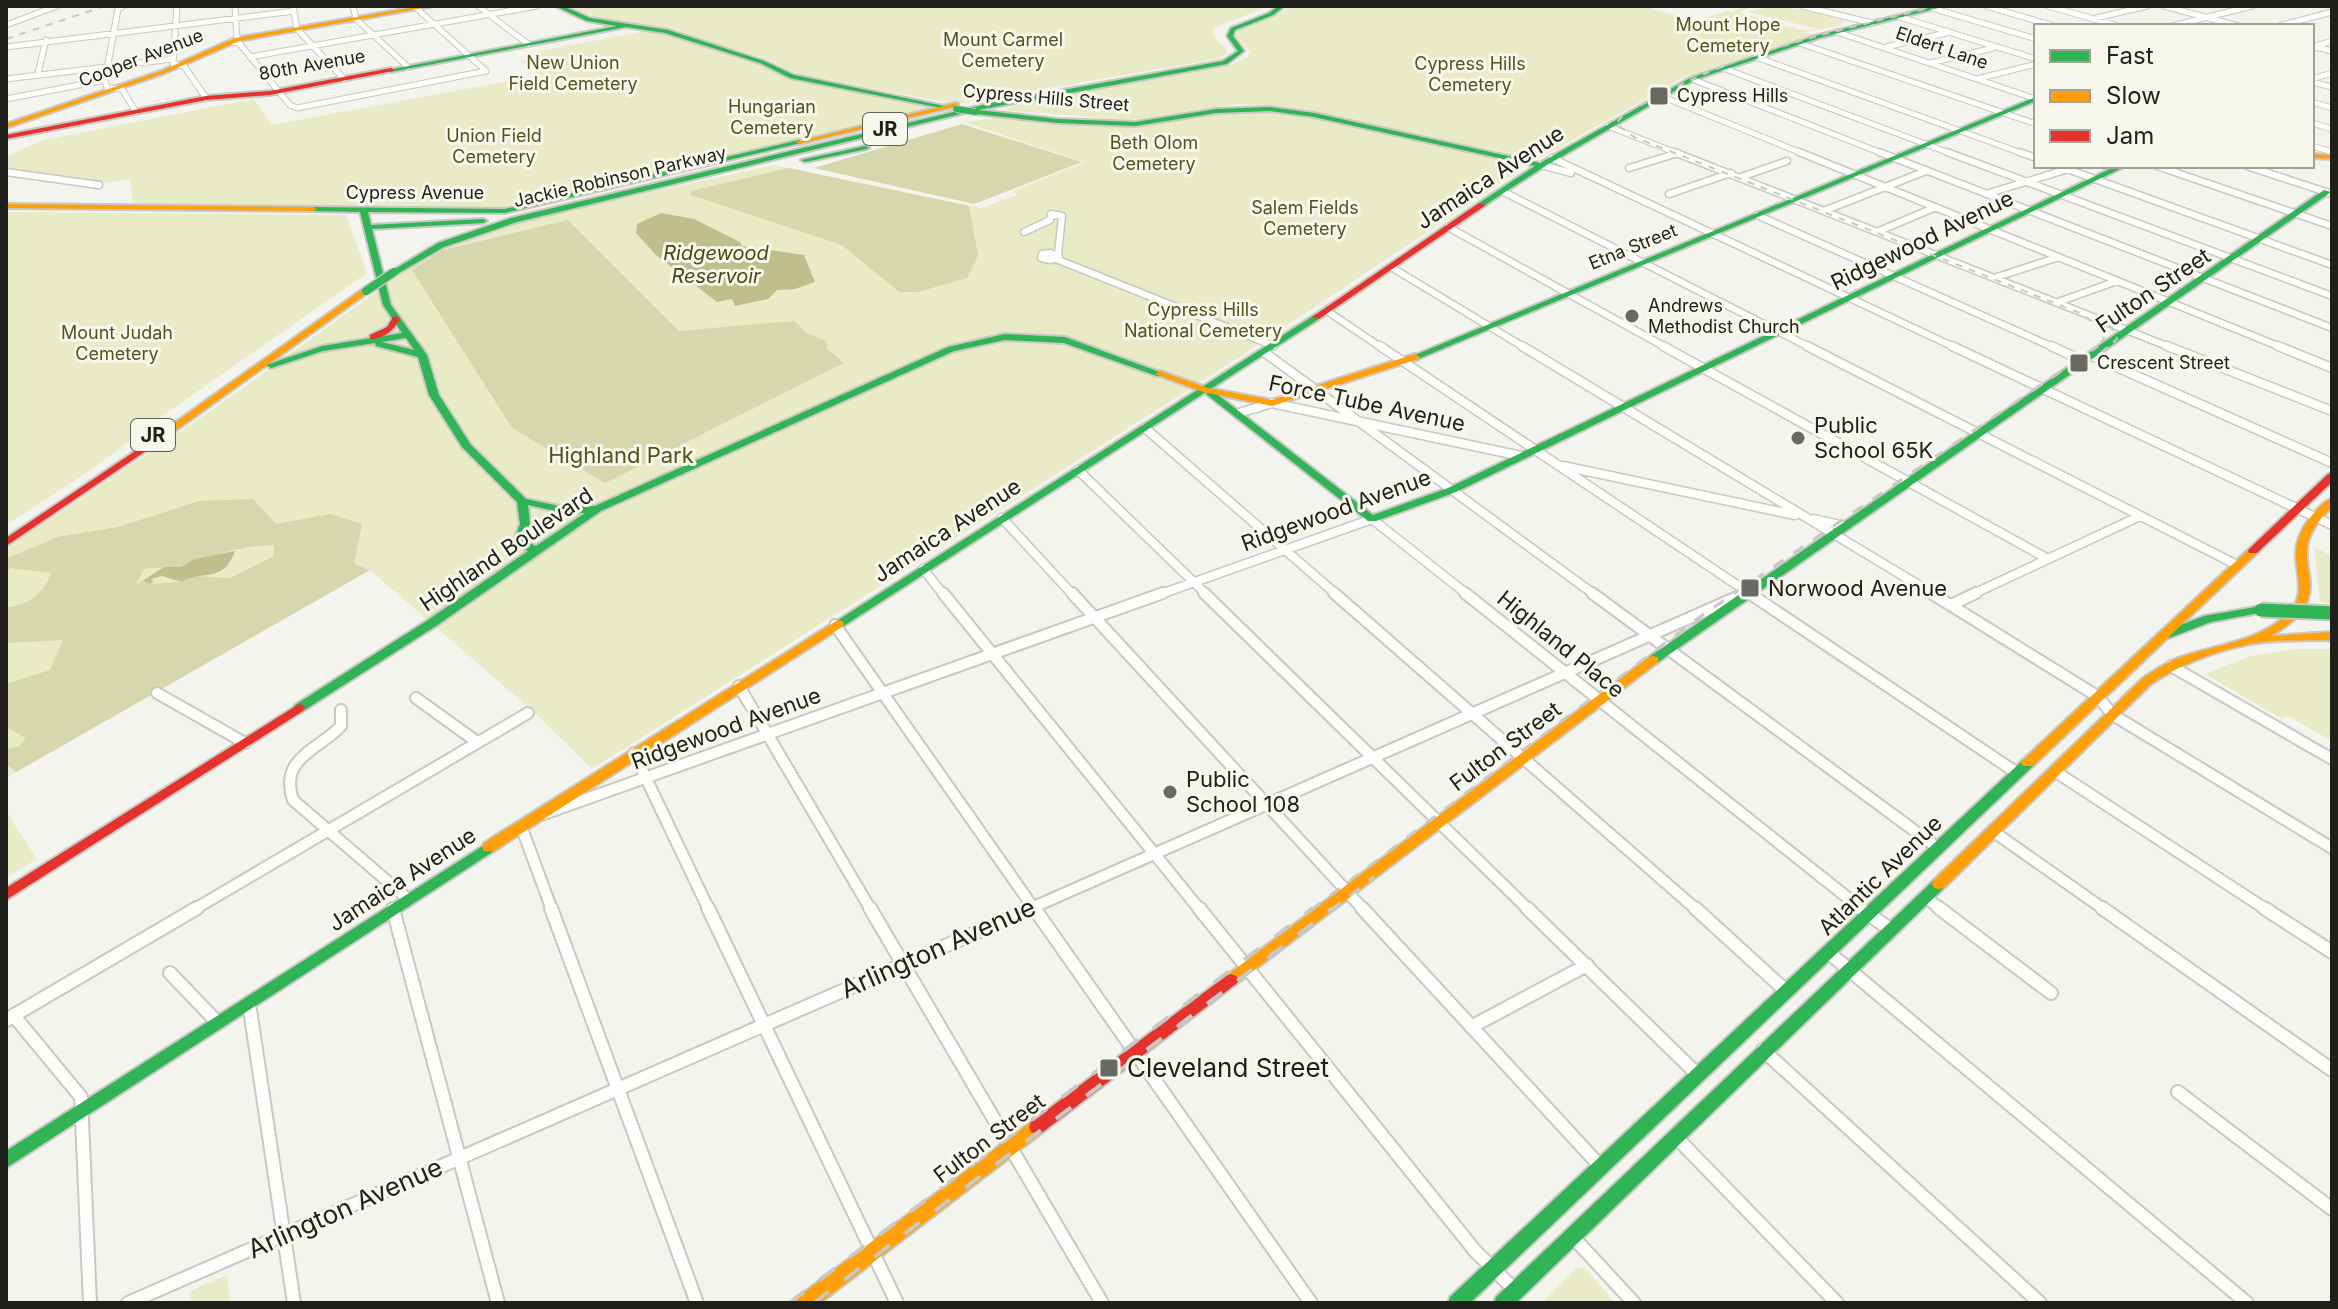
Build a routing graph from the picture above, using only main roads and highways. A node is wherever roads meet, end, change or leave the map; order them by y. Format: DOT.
graph roads {
  1 [pos="431,6"];
  2 [pos="558,6"];
  3 [pos="564,6"];
  4 [pos="1273,6"];
  5 [pos="1282,6"];
  6 [pos="414,7"];
  7 [pos="1934,7"];
  8 [pos="355,12"];
  9 [pos="624,26"];
  10 [pos="1148,74"];
  11 [pos="805,79"];
  12 [pos="2034,98"];
  13 [pos="955,107"];
  14 [pos="984,112"];
  15 [pos="6,126"];
  16 [pos="6,137"];
  17 [pos="856,139"];
  18 [pos="830,158"];
  19 [pos="1543,164"];
  20 [pos="2118,168"];
  21 [pos="709,175"];
  22 [pos="2330,190"];
  23 [pos="567,204"];
  24 [pos="6,206"];
  25 [pos="364,211"];
  26 [pos="368,232"];
  27 [pos="391,271"];
  28 [pos="365,289"];
  29 [pos="349,303"];
  30 [pos="396,319"];
  31 [pos="407,333"];
  32 [pos="371,338"];
  33 [pos="358,343"];
  34 [pos="422,355"];
  35 [pos="234,385"];
  36 [pos="1206,390"];
  37 [pos="1272,403"];
  38 [pos="2332,476"];
  39 [pos="522,501"];
  40 [pos="2332,501"];
  41 [pos="597,509"];
  42 [pos="1372,519"];
  43 [pos="6,534"];
  44 [pos="6,543"];
  45 [pos="536,551"];
  46 [pos="2332,613"];
  47 [pos="2332,636"];
  48 [pos="2247,640"];
  49 [pos="2151,644"];
  50 [pos="6,895"];
  51 [pos="6,1160"];
  52 [pos="805,1303"];
  53 [pos="1457,1303"];
  54 [pos="1503,1303"];
  1 -- 6 [label="main road, Cooper Avenue"];
  2 -- 9 [label="main road, Cypress Hills Street"];
  3 -- 11 [label="main road, Cypress Hills Street"];
  4 -- 10 [label="main road, Jackie Robinson Parkway / JR"];
  5 -- 17 [label="main road, Jackie Robinson Parkway / JR"];
  6 -- 8 [label="main road, Cooper Avenue"];
  7 -- 19 [label="main road, Jamaica Avenue"];
  8 -- 15 [label="main road, Cooper Avenue"];
  9 -- 11 [label="main road, Cypress Hills Street"];
  9 -- 16 [label="main road, 80th Avenue"];
  10 -- 13 [label="main road, Cypress Avenue"];
  10 -- 23 [label="main road, Jackie Robinson Parkway / JR"];
  11 -- 13 [label="main road, Cypress Hills Street"];
  12 -- 37 [label="main road, Etna Street"];
  13 -- 14 [label="main road, Cypress Hills Street, bridge"];
  13 -- 25 [label="main road, Cypress Avenue"];
  14 -- 18 [label="main road"];
  14 -- 19 [label="main road, Cypress Hills Street"];
  14 -- 19 [label="main road, Cypress Hills Street"];
  17 -- 18 [label="main road"];
  17 -- 21 [label="main road, Jackie Robinson Parkway / JR"];
  18 -- 21 [label="main road"];
  19 -- 36 [label="main road, Jamaica Avenue"];
  20 -- 42 [label="main road, Ridgewood Avenue"];
  21 -- 27 [label="main road, Jackie Robinson Parkway / JR"];
  22 -- 52 [label="main road, Fulton Street"];
  23 -- 26 [label="main road"];
  23 -- 27 [label="main road, Jackie Robinson Parkway / JR"];
  24 -- 25 [label="main road, Cypress Avenue"];
  25 -- 26 [label="main road"];
  26 -- 27 [label="main road"];
  26 -- 30 [label="main road"];
  27 -- 28 [label="main road, Jackie Robinson Parkway / JR, bridge"];
  28 -- 29 [label="main road, Jackie Robinson Parkway / JR"];
  28 -- 43 [label="main road, Jackie Robinson Parkway / JR"];
  29 -- 32 [label="main road"];
  29 -- 35 [label="main road, Jackie Robinson Parkway / JR"];
  30 -- 31 [label="main road"];
  30 -- 32 [label="main road"];
  31 -- 32 [label="main road"];
  31 -- 33 [label="main road"];
  31 -- 34 [label="main road"];
  33 -- 34 [label="main road"];
  33 -- 35 [label="main road"];
  34 -- 39 [label="main road"];
  35 -- 44 [label="main road, Jackie Robinson Parkway / JR"];
  36 -- 37 [label="main road, Force Tube Avenue"];
  36 -- 41 [label="main road, Highland Boulevard"];
  36 -- 42 [label="main road, Highland Place"];
  36 -- 51 [label="main road, Jamaica Avenue"];
  38 -- 49 [label="main road, Atlantic Avenue"];
  39 -- 41 [label="main road"];
  39 -- 45 [label="main road"];
  40 -- 48 [label="main road"];
  41 -- 45 [label="main road, Highland Boulevard"];
  45 -- 50 [label="main road, Highland Boulevard"];
  46 -- 49 [label="main road, bridge"];
  47 -- 48 [label="main road"];
  48 -- 54 [label="main road"];
  49 -- 53 [label="main road, Atlantic Avenue"];
}
